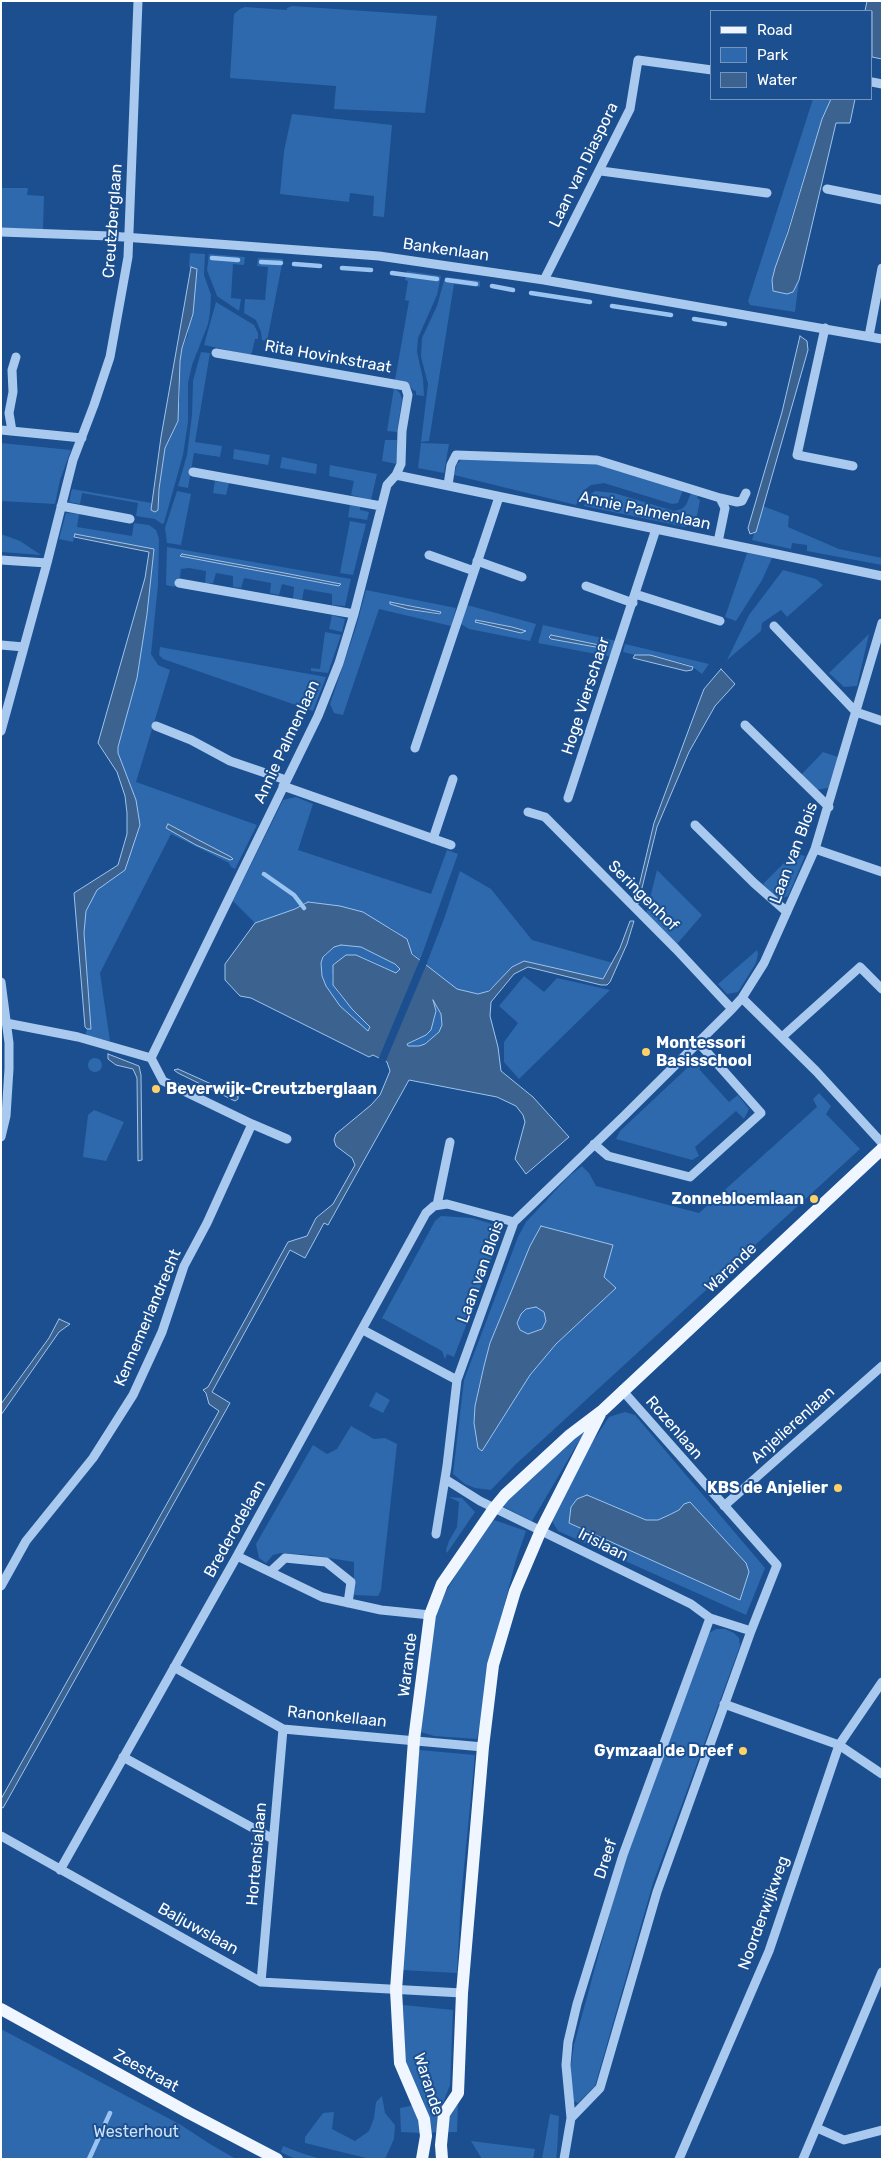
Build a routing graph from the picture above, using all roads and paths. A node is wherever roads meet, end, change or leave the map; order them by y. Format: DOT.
graph roads {
  1 [pos="138,1"];
  2 [pos="710,70"];
  3 [pos="600,171"];
  4 [pos="827,189"];
  5 [pos="767,193"];
  6 [pos="882,200"];
  7 [pos="1,232"];
  8 [pos="130,237"];
  9 [pos="882,268"];
  10 [pos="544,280"];
  11 [pos="825,328"];
  12 [pos="868,336"];
  13 [pos="882,339"];
  14 [pos="216,353"];
  15 [pos="16,357"];
  16 [pos="1,430"];
  17 [pos="12,430"];
  18 [pos="82,438"];
  19 [pos="853,466"];
  20 [pos="193,472"];
  21 [pos="396,475"];
  22 [pos="448,485"];
  23 [pos="746,493"];
  24 [pos="499,497"];
  25 [pos="720,498"];
  26 [pos="61,506"];
  27 [pos="381,506"];
  28 [pos="130,518"];
  29 [pos="656,529"];
  30 [pos="718,542"];
  31 [pos="429,555"];
  32 [pos="1,560"];
  33 [pos="47,563"];
  34 [pos="476,566"];
  35 [pos="882,576"];
  36 [pos="522,577"];
  37 [pos="179,583"];
  38 [pos="586,586"];
  39 [pos="634,598"];
  40 [pos="354,614"];
  41 [pos="720,621"];
  42 [pos="882,623"];
  43 [pos="774,626"];
  44 [pos="1,644"];
  45 [pos="24,647"];
  46 [pos="856,712"];
  47 [pos="882,721"];
  48 [pos="745,725"];
  49 [pos="156,726"];
  50 [pos="1,731"];
  51 [pos="415,748"];
  52 [pos="453,779"];
  53 [pos="285,783"];
  54 [pos="568,798"];
  55 [pos="829,806"];
  56 [pos="528,812"];
  57 [pos="695,825"];
  58 [pos="432,839"];
  59 [pos="451,845"];
  60 [pos="815,849"];
  61 [pos="882,872"];
  62 [pos="787,912"];
  63 [pos="1,982"];
  64 [pos="882,989"];
  65 [pos="742,998"];
  66 [pos="732,1009"];
  67 [pos="6,1024"];
  68 [pos="782,1037"];
  69 [pos="698,1042"];
  70 [pos="151,1058"];
  71 [pos="252,1124"];
  72 [pos="1,1137"];
  73 [pos="287,1138"];
  74 [pos="450,1142"];
  75 [pos="882,1143"];
  76 [pos="594,1144"];
  77 [pos="882,1149"];
  78 [pos="438,1205"];
  79 [pos="514,1222"];
  80 [pos="363,1330"];
  81 [pos="882,1366"];
  82 [pos="457,1380"];
  83 [pos="622,1390"];
  84 [pos="603,1410"];
  85 [pos="445,1479"];
  86 [pos="724,1506"];
  87 [pos="495,1507"];
  88 [pos="540,1530"];
  89 [pos="436,1534"];
  90 [pos="238,1556"];
  91 [pos="270,1572"];
  92 [pos="1,1586"];
  93 [pos="348,1604"];
  94 [pos="430,1615"];
  95 [pos="710,1618"];
  96 [pos="751,1631"];
  97 [pos="174,1667"];
  98 [pos="882,1682"];
  99 [pos="724,1704"];
  100 [pos="284,1729"];
  101 [pos="414,1740"];
  102 [pos="839,1745"];
  103 [pos="483,1747"];
  104 [pos="123,1757"];
  105 [pos="882,1774"];
  106 [pos="1,1836"];
  107 [pos="273,1839"];
  108 [pos="60,1870"];
  109 [pos="882,1972"];
  110 [pos="261,1982"];
  111 [pos="396,1990"];
  112 [pos="462,1994"];
  113 [pos="1,2009"];
  114 [pos="571,2118"];
  115 [pos="817,2128"];
  116 [pos="882,2130"];
  117 [pos="277,2159"];
  118 [pos="422,2159"];
  119 [pos="442,2159"];
  120 [pos="564,2159"];
  121 [pos="679,2159"];
  122 [pos="803,2159"];
  1 -- 8 [label="street, Creutzberglaan"];
  2 -- 3 [label="street, Laan van Diaspora"];
  3 -- 5 [label="street"];
  3 -- 10 [label="street, Laan van Diaspora"];
  4 -- 6 [label="street"];
  7 -- 8 [label="street, Bankenlaan"];
  8 -- 10 [label="street, Bankenlaan"];
  8 -- 18 [label="street, Creutzberglaan"];
  9 -- 12 [label="street"];
  10 -- 11 [label="street, Bankenlaan"];
  11 -- 12 [label="street, Bankenlaan"];
  11 -- 19 [label="street"];
  12 -- 13 [label="street, Bankenlaan"];
  14 -- 21 [label="street, Rita Hovinkstraat"];
  15 -- 17 [label="street"];
  16 -- 17 [label="street"];
  17 -- 18 [label="street"];
  18 -- 26 [label="street, Creutzberglaan"];
  20 -- 27 [label="street"];
  21 -- 22 [label="street, Annie Palmenlaan"];
  21 -- 27 [label="street, Annie Palmenlaan"];
  22 -- 24 [label="street, Annie Palmenlaan"];
  22 -- 25 [label="street, Annie Palmenlaan"];
  23 -- 25 [label="street, Annie Palmenlaan"];
  24 -- 29 [label="street, Annie Palmenlaan"];
  24 -- 34 [label="street"];
  25 -- 30 [label="street, Annie Palmenlaan"];
  26 -- 28 [label="street"];
  26 -- 33 [label="street, Creutzberglaan"];
  27 -- 40 [label="street, Annie Palmenlaan"];
  29 -- 30 [label="street, Annie Palmenlaan"];
  29 -- 39 [label="street, Hoge Vierschaar"];
  30 -- 35 [label="street, Annie Palmenlaan"];
  31 -- 34 [label="street"];
  32 -- 33 [label="street"];
  33 -- 45 [label="street, Creutzberglaan"];
  34 -- 36 [label="street"];
  34 -- 51 [label="street"];
  37 -- 40 [label="street"];
  38 -- 39 [label="street"];
  39 -- 41 [label="street"];
  39 -- 54 [label="street, Hoge Vierschaar"];
  40 -- 53 [label="street, Annie Palmenlaan"];
  42 -- 46 [label="street, Laan van Blois"];
  43 -- 46 [label="street"];
  44 -- 45 [label="street"];
  45 -- 50 [label="street, Creutzberglaan"];
  46 -- 47 [label="street"];
  46 -- 55 [label="street, Laan van Blois"];
  48 -- 55 [label="street"];
  49 -- 53 [label="street"];
  52 -- 58 [label="street"];
  53 -- 58 [label="street"];
  53 -- 70 [label="street, Annie Palmenlaan"];
  55 -- 60 [label="street, Laan van Blois"];
  56 -- 66 [label="street, Seringenhof"];
  57 -- 62 [label="street"];
  58 -- 59 [label="street"];
  60 -- 61 [label="street"];
  60 -- 62 [label="street, Laan van Blois"];
  62 -- 65 [label="street, Laan van Blois"];
  63 -- 67 [label="street"];
  64 -- 68 [label="street"];
  65 -- 66 [label="street, Laan van Blois"];
  65 -- 68 [label="street"];
  66 -- 69 [label="street, Laan van Blois"];
  67 -- 70 [label="street"];
  67 -- 72 [label="street"];
  68 -- 75 [label="street"];
  69 -- 76 [label="street, Laan van Blois"];
  69 -- 76 [label="street"];
  70 -- 71 [label="street"];
  71 -- 73 [label="street"];
  71 -- 92 [label="street, Kennemerlandrecht"];
  74 -- 78 [label="street"];
  76 -- 79 [label="street, Laan van Blois"];
  77 -- 83 [label="main road, Warande"];
  78 -- 79 [label="street"];
  78 -- 80 [label="street, Brederodelaan"];
  79 -- 82 [label="street, Laan van Blois"];
  80 -- 82 [label="street"];
  80 -- 90 [label="street, Brederodelaan"];
  81 -- 86 [label="street, Anjelierenlaan"];
  82 -- 85 [label="street, Laan van Blois"];
  83 -- 84 [label="main road, Warande"];
  83 -- 86 [label="street, Rozenlaan"];
  84 -- 87 [label="main road, Warande"];
  84 -- 88 [label="main road, Warande"];
  85 -- 87 [label="street, Irislaan"];
  85 -- 89 [label="street, Laan van Blois"];
  86 -- 96 [label="street, Rozenlaan"];
  87 -- 88 [label="street, Irislaan"];
  87 -- 94 [label="main road, Warande"];
  88 -- 95 [label="street, Irislaan"];
  88 -- 103 [label="main road, Warande"];
  90 -- 91 [label="street"];
  90 -- 97 [label="street, Brederodelaan"];
  91 -- 93 [label="street"];
  91 -- 93 [label="street"];
  93 -- 94 [label="street"];
  94 -- 101 [label="main road, Warande"];
  95 -- 96 [label="street, Irislaan"];
  95 -- 114 [label="street, Dreef"];
  96 -- 99 [label="street"];
  97 -- 100 [label="street, Ranonkellaan"];
  97 -- 104 [label="street, Brederodelaan"];
  98 -- 102 [label="street, Noorderwijkweg"];
  99 -- 102 [label="street"];
  99 -- 114 [label="street"];
  100 -- 101 [label="street, Ranonkellaan"];
  100 -- 107 [label="street, Hortensialaan"];
  101 -- 103 [label="street, Ranonkellaan"];
  101 -- 111 [label="main road, Warande"];
  102 -- 105 [label="street"];
  102 -- 121 [label="street, Noorderwijkweg"];
  103 -- 112 [label="main road, Warande"];
  104 -- 107 [label="street"];
  104 -- 108 [label="street, Brederodelaan"];
  106 -- 108 [label="street, Baljuwslaan"];
  107 -- 110 [label="street, Hortensialaan"];
  108 -- 110 [label="street, Baljuwslaan"];
  109 -- 115 [label="street"];
  110 -- 111 [label="street, Baljuwslaan"];
  111 -- 112 [label="street"];
  111 -- 118 [label="main road, Warande"];
  112 -- 119 [label="main road, Warande"];
  113 -- 117 [label="main road, Zeestraat"];
  114 -- 120 [label="street, Dreef"];
  115 -- 116 [label="street"];
  115 -- 122 [label="street"];
}
